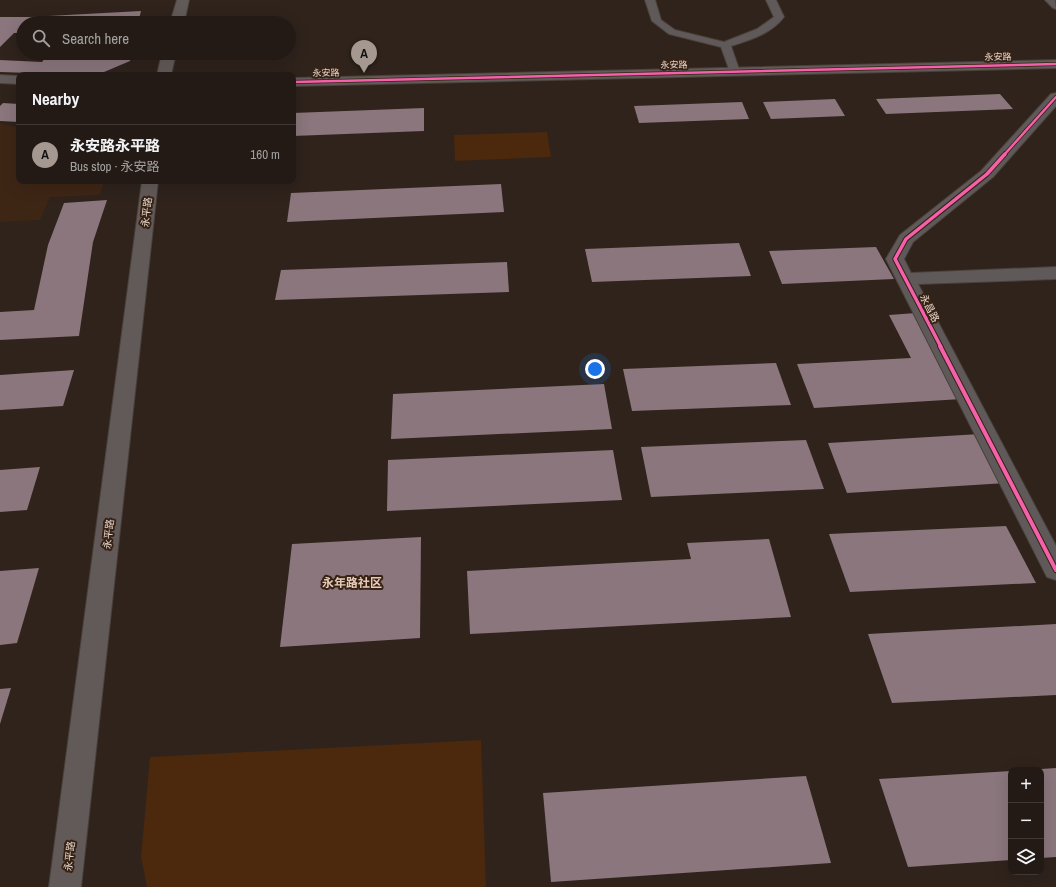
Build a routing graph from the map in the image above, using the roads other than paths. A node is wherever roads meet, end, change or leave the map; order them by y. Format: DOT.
graph roads {
  1 [pos="182,0"];
  2 [pos="650,0"];
  3 [pos="771,0"];
  4 [pos="1050,0"];
  5 [pos="1056,6"];
  6 [pos="179,16"];
  7 [pos="725,45"];
  8 [pos="167,60"];
  9 [pos="1056,64"];
  10 [pos="165,72"];
  11 [pos="735,72"];
  12 [pos="0,79"];
  13 [pos="16,80"];
  14 [pos="296,82"];
  15 [pos="1056,97"];
  16 [pos="150,184"];
  17 [pos="1056,273"];
  18 [pos="906,279"];
  19 [pos="1056,570"];
  20 [pos="65,887"];
  1 -- 6 [label="street"];
  2 -- 7 [label="lane"];
  3 -- 7 [label="lane"];
  4 -- 5 [label="lane"];
  7 -- 11 [label="lane"];
  8 -- 10 [label="street"];
  9 -- 11 [label="street, 永安路"];
  11 -- 14 [label="street, 永安路"];
  12 -- 13 [label="street"];
  15 -- 18 [label="street, 永昌路"];
  16 -- 20 [label="street, 永平路"];
  17 -- 18 [label="street"];
  18 -- 19 [label="street, 永昌路"];
}
